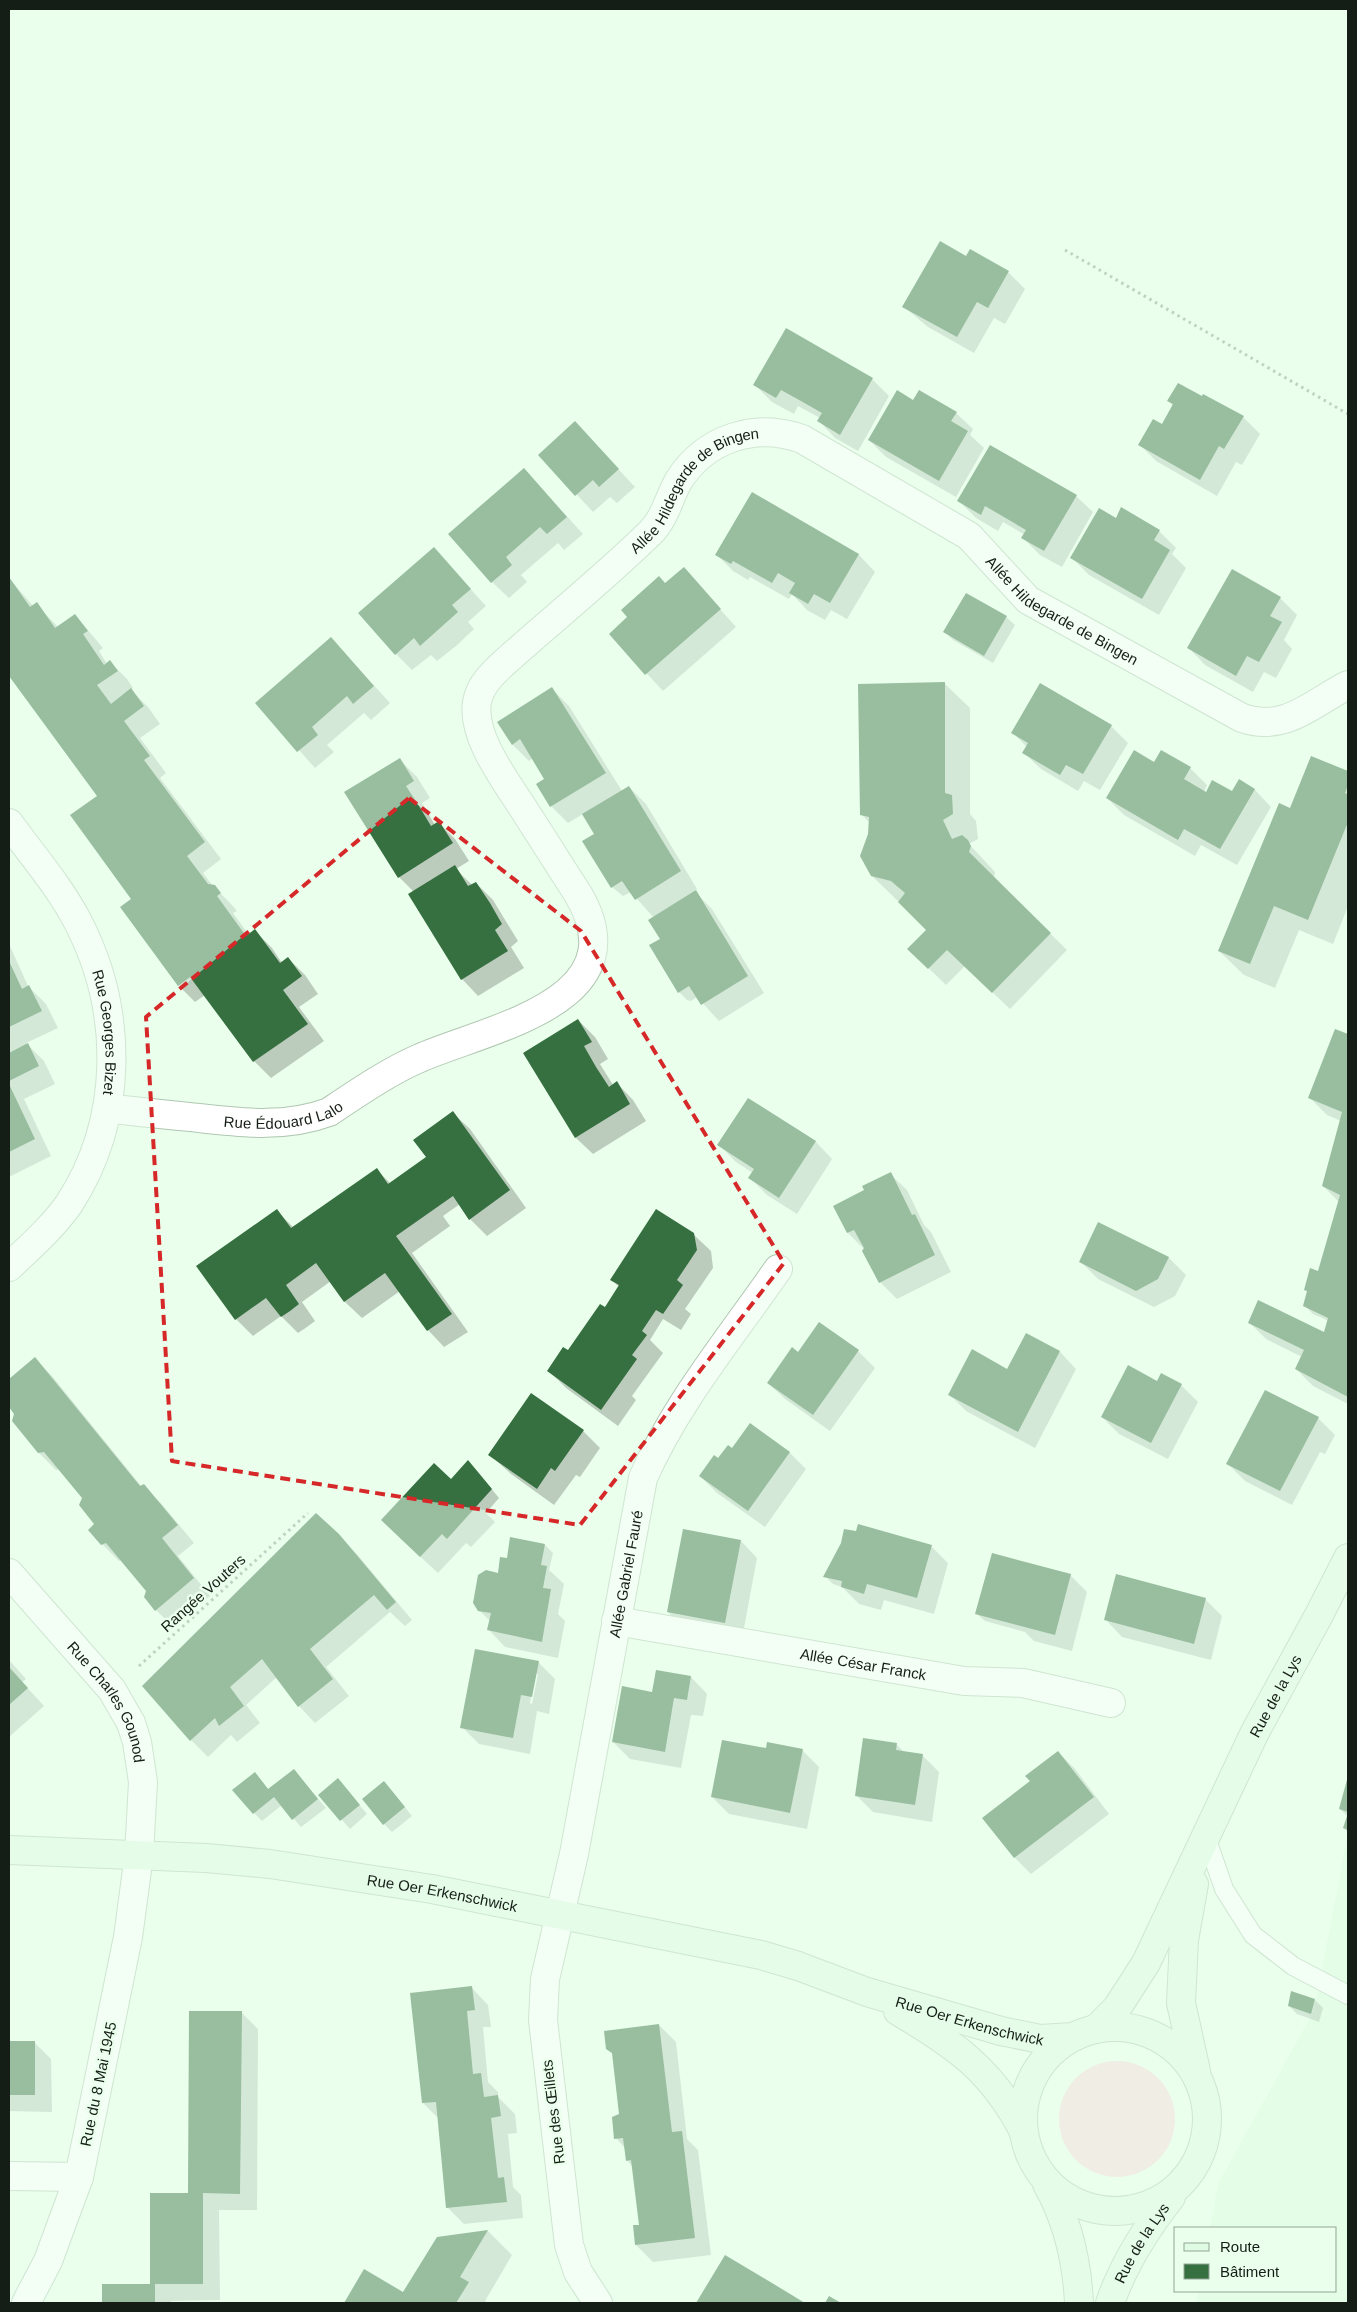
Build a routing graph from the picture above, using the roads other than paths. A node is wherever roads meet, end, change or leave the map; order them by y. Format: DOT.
graph roads {
  1 [pos="1348,685"];
  2 [pos="9,823"];
  3 [pos="443,1048"];
  4 [pos="107,1108"];
  5 [pos="9,1267"];
  6 [pos="778,1269"];
  7 [pos="1348,1558"];
  8 [pos="9,1573"];
  9 [pos="616,1621"];
  10 [pos="1111,1703"];
  11 [pos="1206,1837"];
  12 [pos="9,1850"];
  13 [pos="139,1855"];
  14 [pos="560,1914"];
  15 [pos="867,1992"];
  16 [pos="1348,1995"];
  17 [pos="1085,2033"];
  18 [pos="1198,2077"];
  19 [pos="1023,2130"];
  20 [pos="9,2176"];
  21 [pos="79,2176"];
  22 [pos="1044,2178"];
  23 [pos="1178,2187"];
  24 [pos="26,2303"];
  25 [pos="598,2303"];
  26 [pos="1079,2303"];
  27 [pos="1110,2303"];
  1 -- 3 [label="street, Allée Hildegarde de Bingen"];
  2 -- 4 [label="street, Rue Georges Bizet"];
  3 -- 4 [label="street, Rue Édouard Lalo"];
  4 -- 5 [label="street, Rue Georges Bizet"];
  6 -- 9 [label="street, Allée Gabriel Fauré"];
  7 -- 11 [label="main road, Rue de la Lys"];
  8 -- 13 [label="street, Rue Charles Gounod"];
  9 -- 10 [label="street, Allée César Franck"];
  9 -- 14 [label="street, Allée Gabriel Fauré"];
  11 -- 16 [label="lane"];
  11 -- 17 [label="main road, Rue de la Lys"];
  11 -- 18 [label="main road, Rue de la Lys"];
  12 -- 13 [label="main road, Rue Oer Erkenschwick"];
  13 -- 14 [label="main road, Rue Oer Erkenschwick"];
  13 -- 21 [label="street, Rue du 8 Mai 1945"];
  14 -- 15 [label="main road, Rue Oer Erkenschwick"];
  14 -- 25 [label="street, Rue des Œillets"];
  15 -- 17 [label="main road, Rue Oer Erkenschwick"];
  15 -- 19 [label="main road, Rue Oer Erkenschwick"];
  17 -- 18 [label="main road, Rue Oer Erkenschwick"];
  17 -- 19 [label="main road, Rue de la Lys"];
  18 -- 23 [label="main road, Rue de la Lys"];
  19 -- 22 [label="main road"];
  20 -- 21 [label="street"];
  21 -- 24 [label="street, Rue du 8 Mai 1945"];
  22 -- 23 [label="main road"];
  22 -- 26 [label="main road"];
  23 -- 27 [label="main road, Rue de la Lys"];
}
